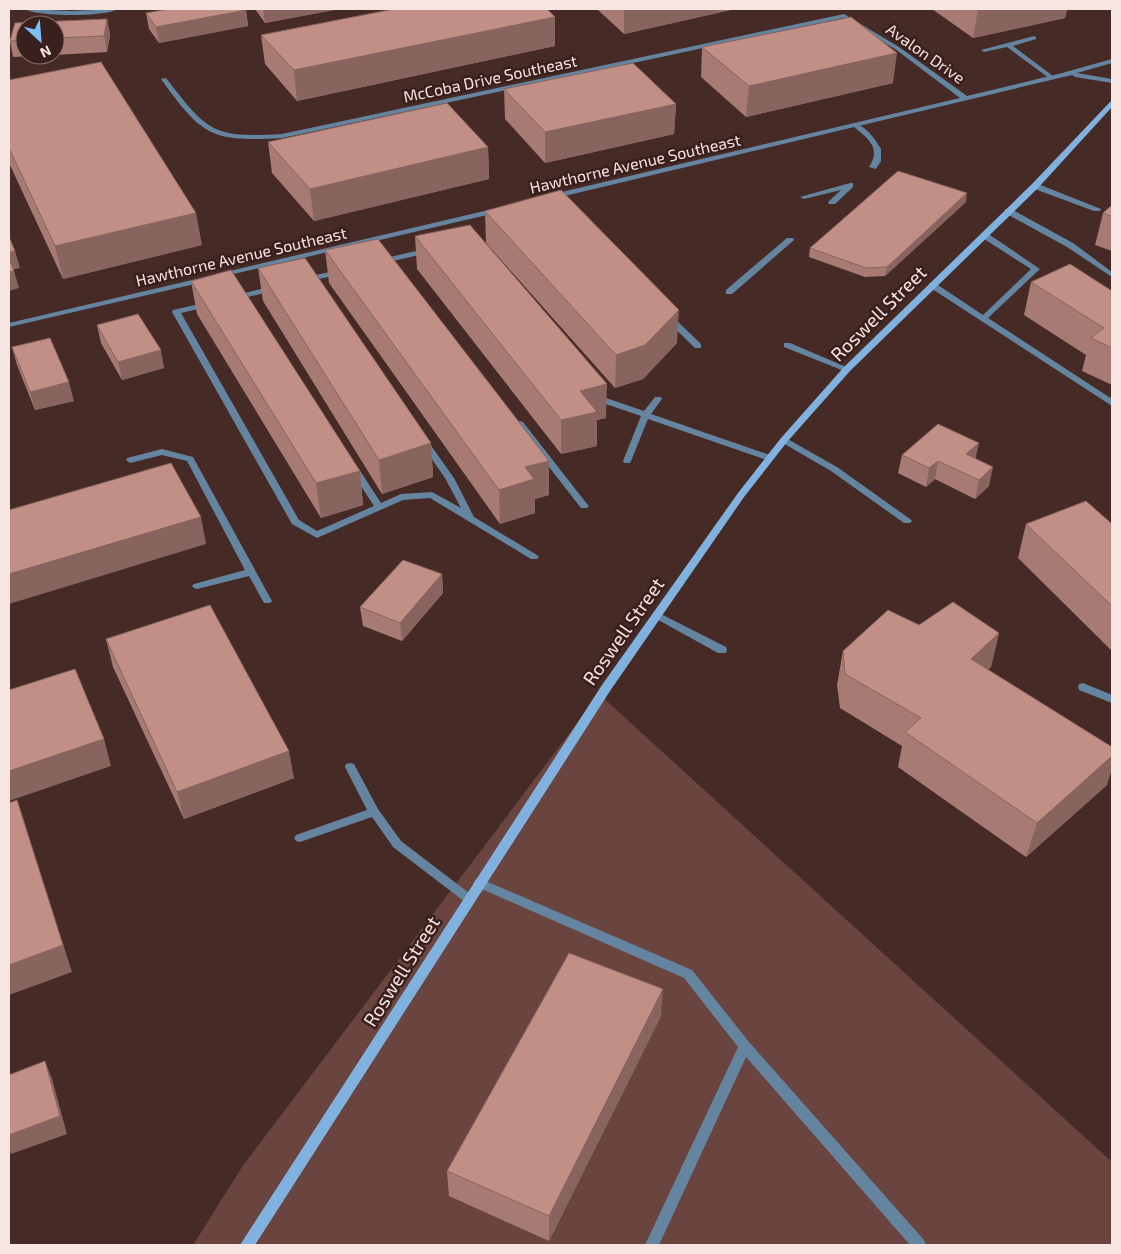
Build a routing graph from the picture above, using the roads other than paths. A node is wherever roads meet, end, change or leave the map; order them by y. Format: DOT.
graph roads {
  1 [pos="28,9"];
  2 [pos="115,9"];
  3 [pos="844,16"];
  4 [pos="1034,38"];
  5 [pos="1008,45"];
  6 [pos="984,50"];
  7 [pos="1112,61"];
  8 [pos="1064,75"];
  9 [pos="1051,78"];
  10 [pos="164,79"];
  11 [pos="1112,80"];
  12 [pos="966,98"];
  13 [pos="1112,103"];
  14 [pos="1109,112"];
  15 [pos="856,125"];
  16 [pos="873,167"];
  17 [pos="1035,186"];
  18 [pos="804,197"];
  19 [pos="545,198"];
  20 [pos="832,202"];
  21 [pos="506,208"];
  22 [pos="1097,209"];
  23 [pos="1008,211"];
  24 [pos="984,235"];
  25 [pos="790,240"];
  26 [pos="435,248"];
  27 [pos="391,259"];
  28 [pos="373,264"];
  29 [pos="397,267"];
  30 [pos="1036,269"];
  31 [pos="347,270"];
  32 [pos="1044,274"];
  33 [pos="1112,275"];
  34 [pos="312,279"];
  35 [pos="293,283"];
  36 [pos="932,285"];
  37 [pos="283,286"];
  38 [pos="317,287"];
  39 [pos="729,292"];
  40 [pos="245,295"];
  41 [pos="250,303"];
  42 [pos="663,312"];
  43 [pos="983,319"];
  44 [pos="9,325"];
  45 [pos="787,345"];
  46 [pos="698,346"];
  47 [pos="847,369"];
  48 [pos="590,385"];
  49 [pos="658,399"];
  50 [pos="1112,403"];
  51 [pos="512,413"];
  52 [pos="645,416"];
  53 [pos="416,430"];
  54 [pos="784,440"];
  55 [pos="348,458"];
  56 [pos="770,458"];
  57 [pos="130,460"];
  58 [pos="628,460"];
  59 [pos="584,506"];
  60 [pos="379,507"];
  61 [pos="471,520"];
  62 [pos="907,521"];
  63 [pos="534,557"];
  64 [pos="251,572"];
  65 [pos="197,586"];
  66 [pos="267,602"];
  67 [pos="657,615"];
  68 [pos="722,650"];
  69 [pos="1083,687"];
  70 [pos="1112,699"];
  71 [pos="350,767"];
  72 [pos="374,812"];
  73 [pos="300,838"];
  74 [pos="479,883"];
  75 [pos="469,899"];
  76 [pos="745,1046"];
  77 [pos="247,1245"];
  78 [pos="652,1245"];
  79 [pos="919,1245"];
  1 -- 2 [label="street"];
  3 -- 10 [label="street, McCoba Drive Southeast"];
  3 -- 12 [label="street, Avalon Drive"];
  4 -- 5 [label="street"];
  5 -- 6 [label="street"];
  5 -- 9 [label="street"];
  7 -- 8 [label="street, Hawthorne Avenue Southeast"];
  8 -- 9 [label="street, Hawthorne Avenue Southeast"];
  8 -- 11 [label="street, Hawthorne Avenue Southeast"];
  9 -- 12 [label="street, Hawthorne Avenue Southeast"];
  12 -- 15 [label="street, Hawthorne Avenue Southeast"];
  13 -- 14 [label="street, Roswell Street"];
  14 -- 17 [label="street, Roswell Street"];
  15 -- 16 [label="street"];
  15 -- 19 [label="street, Hawthorne Avenue Southeast"];
  17 -- 22 [label="street"];
  17 -- 23 [label="street, Roswell Street"];
  18 -- 20 [label="street"];
  21 -- 44 [label="street, Hawthorne Avenue Southeast"];
  23 -- 24 [label="street, Roswell Street"];
  23 -- 33 [label="street"];
  24 -- 30 [label="street"];
  24 -- 36 [label="street, Roswell Street"];
  25 -- 39 [label="street"];
  26 -- 27 [label="street"];
  27 -- 28 [label="street"];
  27 -- 29 [label="street"];
  30 -- 32 [label="street"];
  30 -- 43 [label="street"];
  31 -- 34 [label="street"];
  34 -- 35 [label="street"];
  34 -- 38 [label="street"];
  36 -- 43 [label="street"];
  36 -- 47 [label="street, Roswell Street"];
  37 -- 40 [label="street"];
  40 -- 41 [label="street"];
  40 -- 60 [label="street"];
  42 -- 46 [label="street"];
  43 -- 50 [label="street"];
  45 -- 47 [label="street"];
  47 -- 54 [label="street, Roswell Street"];
  48 -- 52 [label="street"];
  49 -- 52 [label="street"];
  51 -- 59 [label="street"];
  52 -- 56 [label="street"];
  52 -- 58 [label="street"];
  53 -- 61 [label="street"];
  54 -- 56 [label="street, Roswell Street"];
  54 -- 62 [label="street"];
  55 -- 60 [label="street"];
  56 -- 67 [label="street, Roswell Street"];
  57 -- 64 [label="street"];
  60 -- 61 [label="street"];
  61 -- 63 [label="street"];
  64 -- 65 [label="street"];
  64 -- 66 [label="street"];
  67 -- 68 [label="street"];
  67 -- 74 [label="street, Roswell Street"];
  69 -- 70 [label="street"];
  71 -- 72 [label="street"];
  72 -- 73 [label="street"];
  72 -- 75 [label="street"];
  74 -- 75 [label="street, Roswell Street"];
  74 -- 76 [label="street"];
  75 -- 77 [label="street, Roswell Street"];
  76 -- 78 [label="street"];
  76 -- 79 [label="street"];
}
